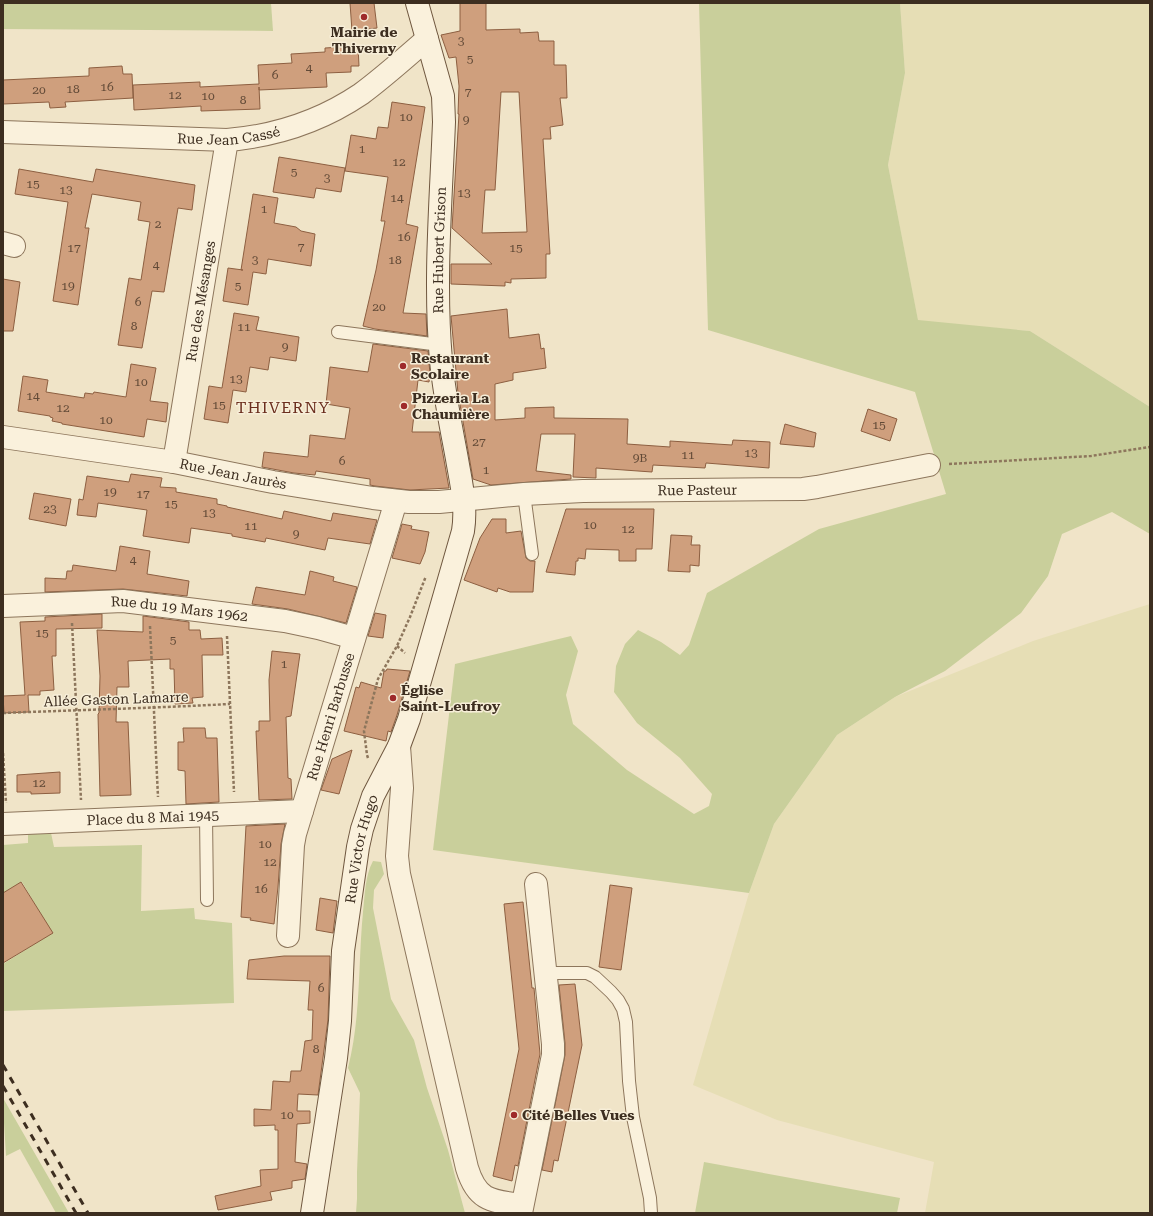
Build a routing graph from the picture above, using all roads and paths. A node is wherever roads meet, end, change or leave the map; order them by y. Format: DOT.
graph roads {
  1 [pos="417,3"];
  2 [pos="427,39"];
  3 [pos="3,132"];
  4 [pos="227,140"];
  5 [pos="338,332"];
  6 [pos="440,346"];
  7 [pos="3,437"];
  8 [pos="1150,447"];
  9 [pos="174,462"];
  10 [pos="929,465"];
  11 [pos="524,494"];
  12 [pos="464,499"];
  13 [pos="396,501"];
  14 [pos="532,554"];
  15 [pos="428,570"];
  16 [pos="71,603"];
  17 [pos="149,604"];
  18 [pos="3,606"];
  19 [pos="226,613"];
  20 [pos="354,638"];
  21 [pos="230,704"];
  22 [pos="153,708"];
  23 [pos="76,710"];
  24 [pos="3,713"];
  25 [pos="400,746"];
  26 [pos="3,753"];
  27 [pos="381,781"];
  28 [pos="302,811"];
  29 [pos="235,814"];
  30 [pos="206,815"];
  31 [pos="159,817"];
  32 [pos="82,820"];
  33 [pos="5,824"];
  34 [pos="536,884"];
  35 [pos="207,900"];
  36 [pos="288,936"];
  37 [pos="546,973"];
  38 [pos="521,1209"];
  39 [pos="312,1213"];
  40 [pos="651,1213"];
  1 -- 2 [label="street, Rue Hubert Grison"];
  2 -- 4 [label="street, Rue Jean Cassé"];
  2 -- 6 [label="street, Rue Hubert Grison"];
  3 -- 4 [label="street, Rue Jean Cassé"];
  4 -- 9 [label="street, Rue des Mésanges"];
  5 -- 6 [label="lane"];
  6 -- 12 [label="street, Rue Hubert Grison"];
  7 -- 9 [label="street, Rue Jean Jaurès"];
  8 -- 10 [label="path"];
  9 -- 13 [label="street, Rue Jean Jaurès"];
  10 -- 11 [label="street, Rue Pasteur"];
  11 -- 12 [label="street, Rue Pasteur"];
  11 -- 14 [label="lane"];
  12 -- 13 [label="street, Rue Jean Jaurès"];
  12 -- 25 [label="street, Rue Victor Hugo"];
  13 -- 20 [label="street, Rue Henri Barbusse"];
  15 -- 27 [label="path"];
  16 -- 17 [label="street, Rue du 19 Mars 1962"];
  16 -- 18 [label="street, Rue du 19 Mars 1962"];
  16 -- 23 [label="path"];
  17 -- 19 [label="street, Rue du 19 Mars 1962"];
  17 -- 22 [label="path"];
  19 -- 20 [label="street, Rue du 19 Mars 1962"];
  19 -- 21 [label="path"];
  20 -- 28 [label="street, Rue Henri Barbusse"];
  21 -- 22 [label="path, Allée Gaston Lamarre"];
  21 -- 29 [label="path"];
  22 -- 23 [label="path, Allée Gaston Lamarre"];
  22 -- 31 [label="path"];
  23 -- 24 [label="path, Allée Gaston Lamarre"];
  23 -- 32 [label="path"];
  25 -- 27 [label="street, Rue Victor Hugo"];
  25 -- 38 [label="street"];
  26 -- 33 [label="path"];
  27 -- 39 [label="street, Rue Victor Hugo"];
  28 -- 29 [label="street, Place du 8 Mai 1945"];
  28 -- 36 [label="street, Rue Henri Barbusse"];
  29 -- 30 [label="street, Place du 8 Mai 1945"];
  30 -- 31 [label="street, Place du 8 Mai 1945"];
  30 -- 35 [label="lane"];
  31 -- 32 [label="street, Place du 8 Mai 1945"];
  32 -- 33 [label="street, Place du 8 Mai 1945"];
  34 -- 37 [label="street"];
  37 -- 38 [label="street"];
  37 -- 40 [label="lane"];
}
